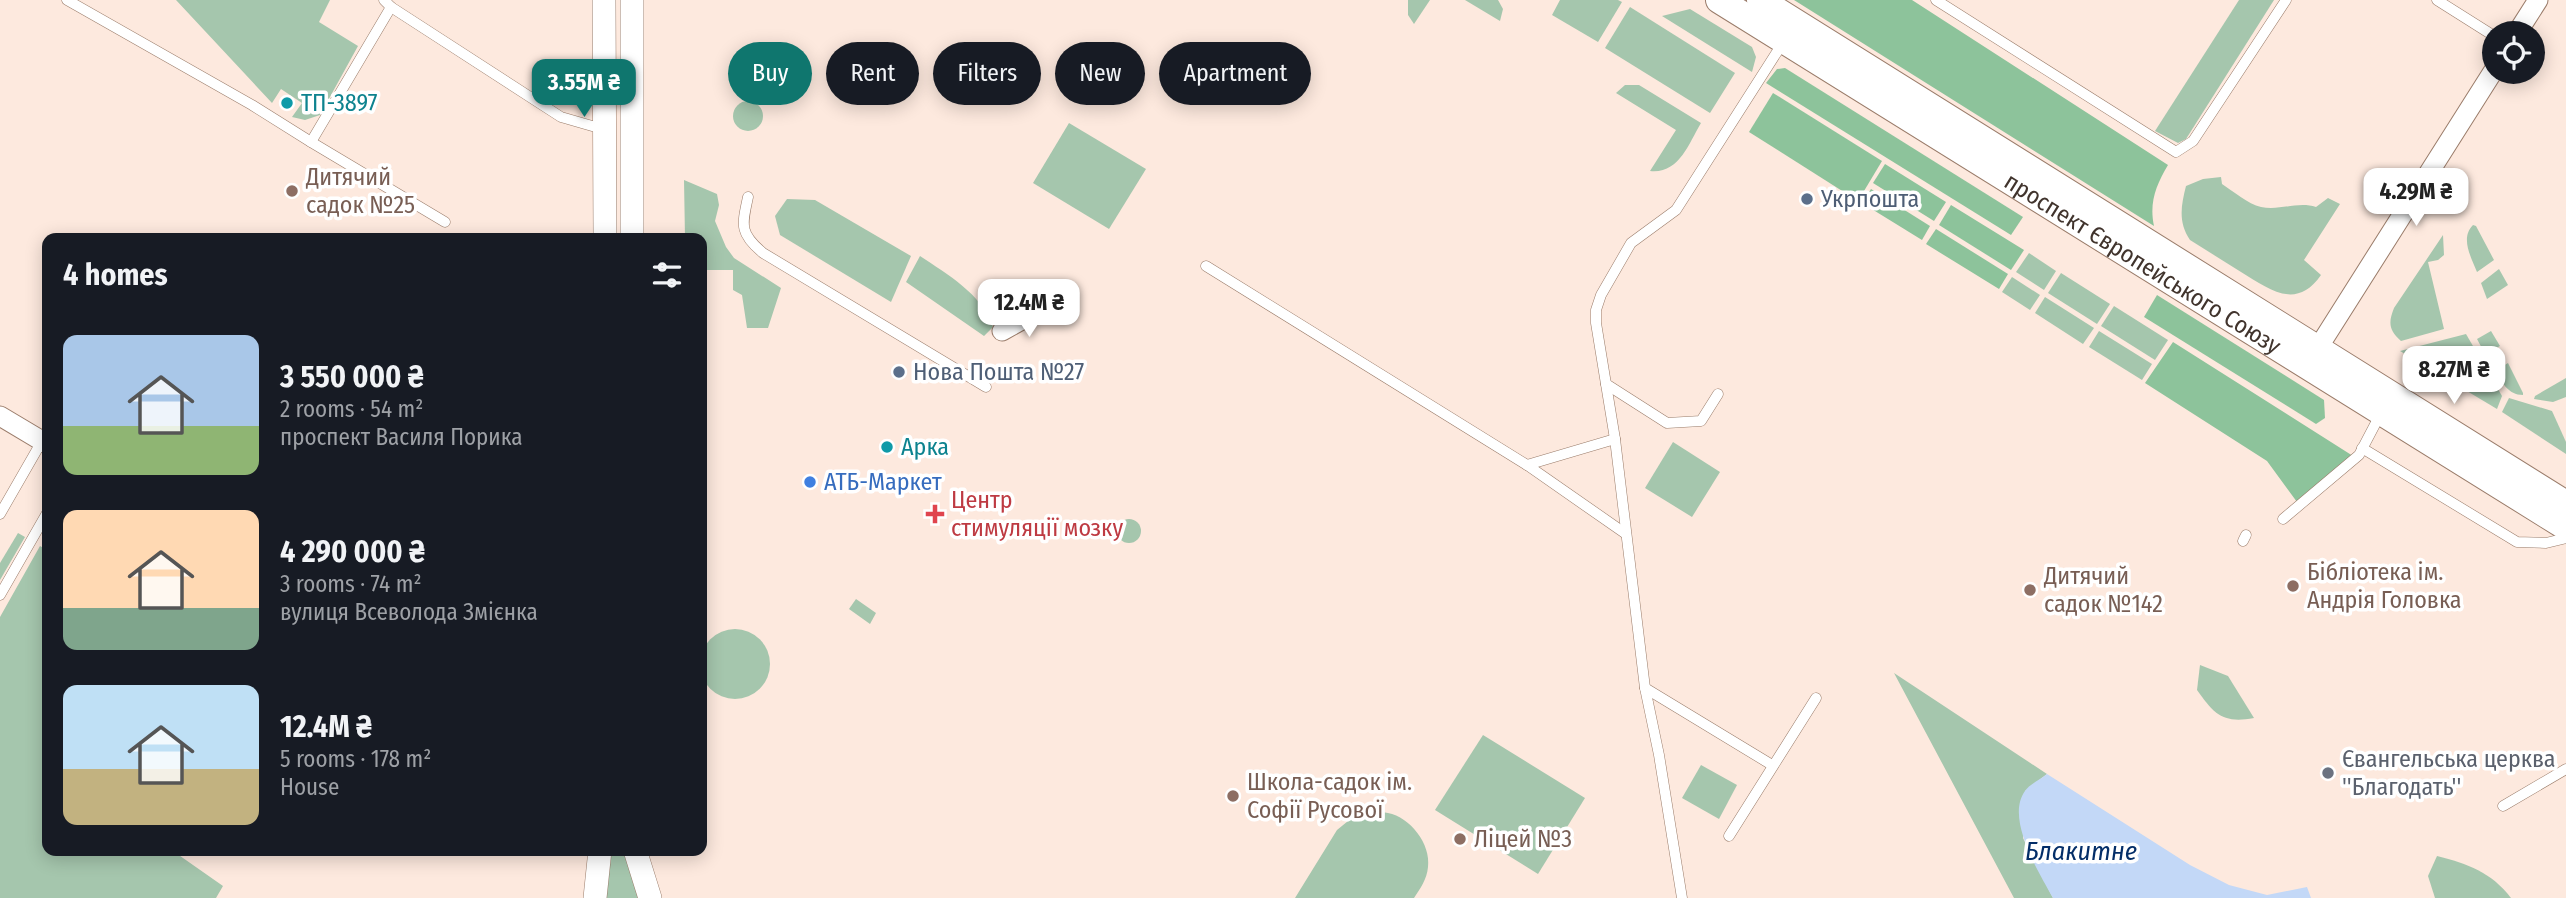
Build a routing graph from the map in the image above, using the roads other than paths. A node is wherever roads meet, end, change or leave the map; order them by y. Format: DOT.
graph roads {
  1 [pos="67,0"];
  2 [pos="604,0"];
  3 [pos="632,0"];
  4 [pos="1718,0"];
  5 [pos="1760,0"];
  6 [pos="1936,0"];
  7 [pos="2286,0"];
  8 [pos="2437,0"];
  9 [pos="2538,0"];
  10 [pos="388,3"];
  11 [pos="2525,21"];
  12 [pos="2482,28"];
  13 [pos="1784,41"];
  14 [pos="2485,84"];
  15 [pos="606,130"];
  16 [pos="311,142"];
  17 [pos="748,197"];
  18 [pos="446,222"];
  19 [pos="605,233"];
  20 [pos="632,233"];
  21 [pos="1206,266"];
  22 [pos="1036,312"];
  23 [pos="1002,331"];
  24 [pos="2312,357"];
  25 [pos="1606,384"];
  26 [pos="986,387"];
  27 [pos="1718,394"];
  28 [pos="2381,412"];
  29 [pos="0,416"];
  30 [pos="1615,439"];
  31 [pos="42,441"];
  32 [pos="42,448"];
  33 [pos="2362,448"];
  34 [pos="1527,465"];
  35 [pos="2566,504"];
  36 [pos="0,514"];
  37 [pos="2283,519"];
  38 [pos="42,522"];
  39 [pos="2566,527"];
  40 [pos="1626,534"];
  41 [pos="2566,538"];
  42 [pos="0,595"];
  43 [pos="1645,688"];
  44 [pos="1816,698"];
  45 [pos="1772,765"];
  46 [pos="2566,769"];
  47 [pos="2503,806"];
  48 [pos="1729,836"];
  49 [pos="599,856"];
  50 [pos="637,856"];
  51 [pos="595,898"];
  52 [pos="650,898"];
  53 [pos="1682,898"];
  1 -- 16 [label="lane"];
  2 -- 15 [label="street"];
  3 -- 20 [label="street"];
  4 -- 13 [label="main road, проспект Європейського Союзу"];
  5 -- 24 [label="main road, проспект Європейського Союзу"];
  6 -- 7 [label="lane"];
  8 -- 12 [label="lane"];
  9 -- 11 [label="street"];
  10 -- 15 [label="lane"];
  10 -- 16 [label="lane"];
  13 -- 24 [label="main road, проспект Європейського Союзу"];
  13 -- 25 [label="lane"];
  14 -- 24 [label="street"];
  15 -- 19 [label="street"];
  16 -- 18 [label="lane"];
  17 -- 26 [label="lane"];
  21 -- 34 [label="lane"];
  22 -- 23 [label="street"];
  24 -- 28 [label="main road, проспект Європейського Союзу"];
  24 -- 35 [label="main road, проспект Європейського Союзу"];
  25 -- 27 [label="lane"];
  25 -- 30 [label="lane"];
  28 -- 33 [label="lane"];
  28 -- 39 [label="main road, проспект Європейського Союзу"];
  29 -- 31 [label="street"];
  30 -- 34 [label="lane"];
  30 -- 40 [label="lane"];
  32 -- 36 [label="lane"];
  33 -- 37 [label="lane"];
  33 -- 41 [label="lane"];
  34 -- 40 [label="lane"];
  38 -- 42 [label="lane"];
  40 -- 43 [label="lane"];
  43 -- 45 [label="lane"];
  43 -- 53 [label="lane"];
  44 -- 45 [label="lane"];
  45 -- 48 [label="lane"];
  46 -- 47 [label="lane"];
  49 -- 51 [label="street"];
  50 -- 52 [label="street"];
}
